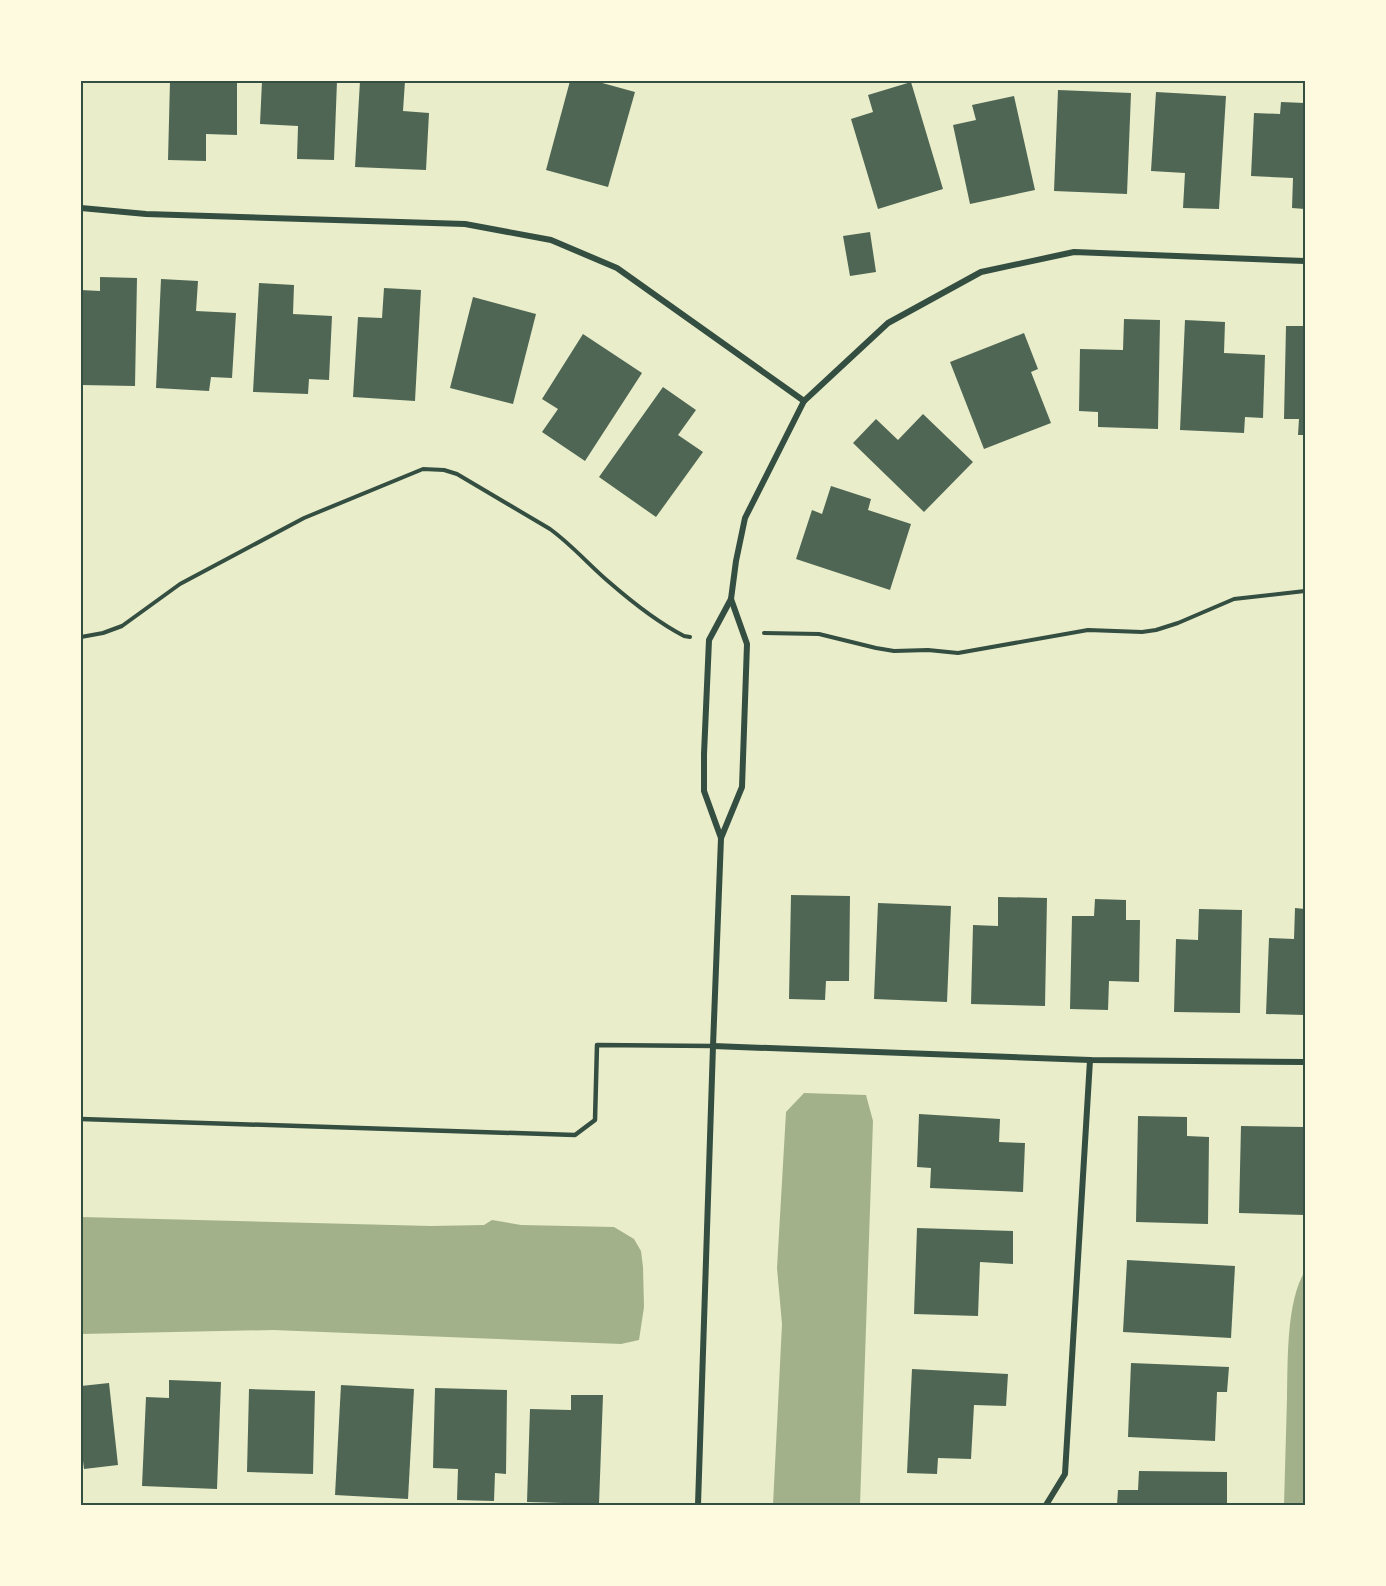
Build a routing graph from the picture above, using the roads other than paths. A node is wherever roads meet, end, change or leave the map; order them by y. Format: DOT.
graph roads {
  1 [pos="81,208"];
  2 [pos="1305,261"];
  3 [pos="804,400"];
  4 [pos="731,599"];
  5 [pos="722,838"];
  6 [pos="712,1046"];
  7 [pos="1090,1059"];
  8 [pos="1305,1062"];
  9 [pos="81,1119"];
  10 [pos="698,1505"];
  11 [pos="1046,1505"];
  1 -- 3 [label="street"];
  2 -- 3 [label="street"];
  3 -- 4 [label="street"];
  4 -- 5 [label="street"];
  4 -- 5 [label="street"];
  5 -- 6 [label="street"];
  6 -- 7 [label="street"];
  6 -- 9 [label="lane"];
  6 -- 10 [label="street"];
  7 -- 8 [label="street"];
  7 -- 11 [label="street"];
}
